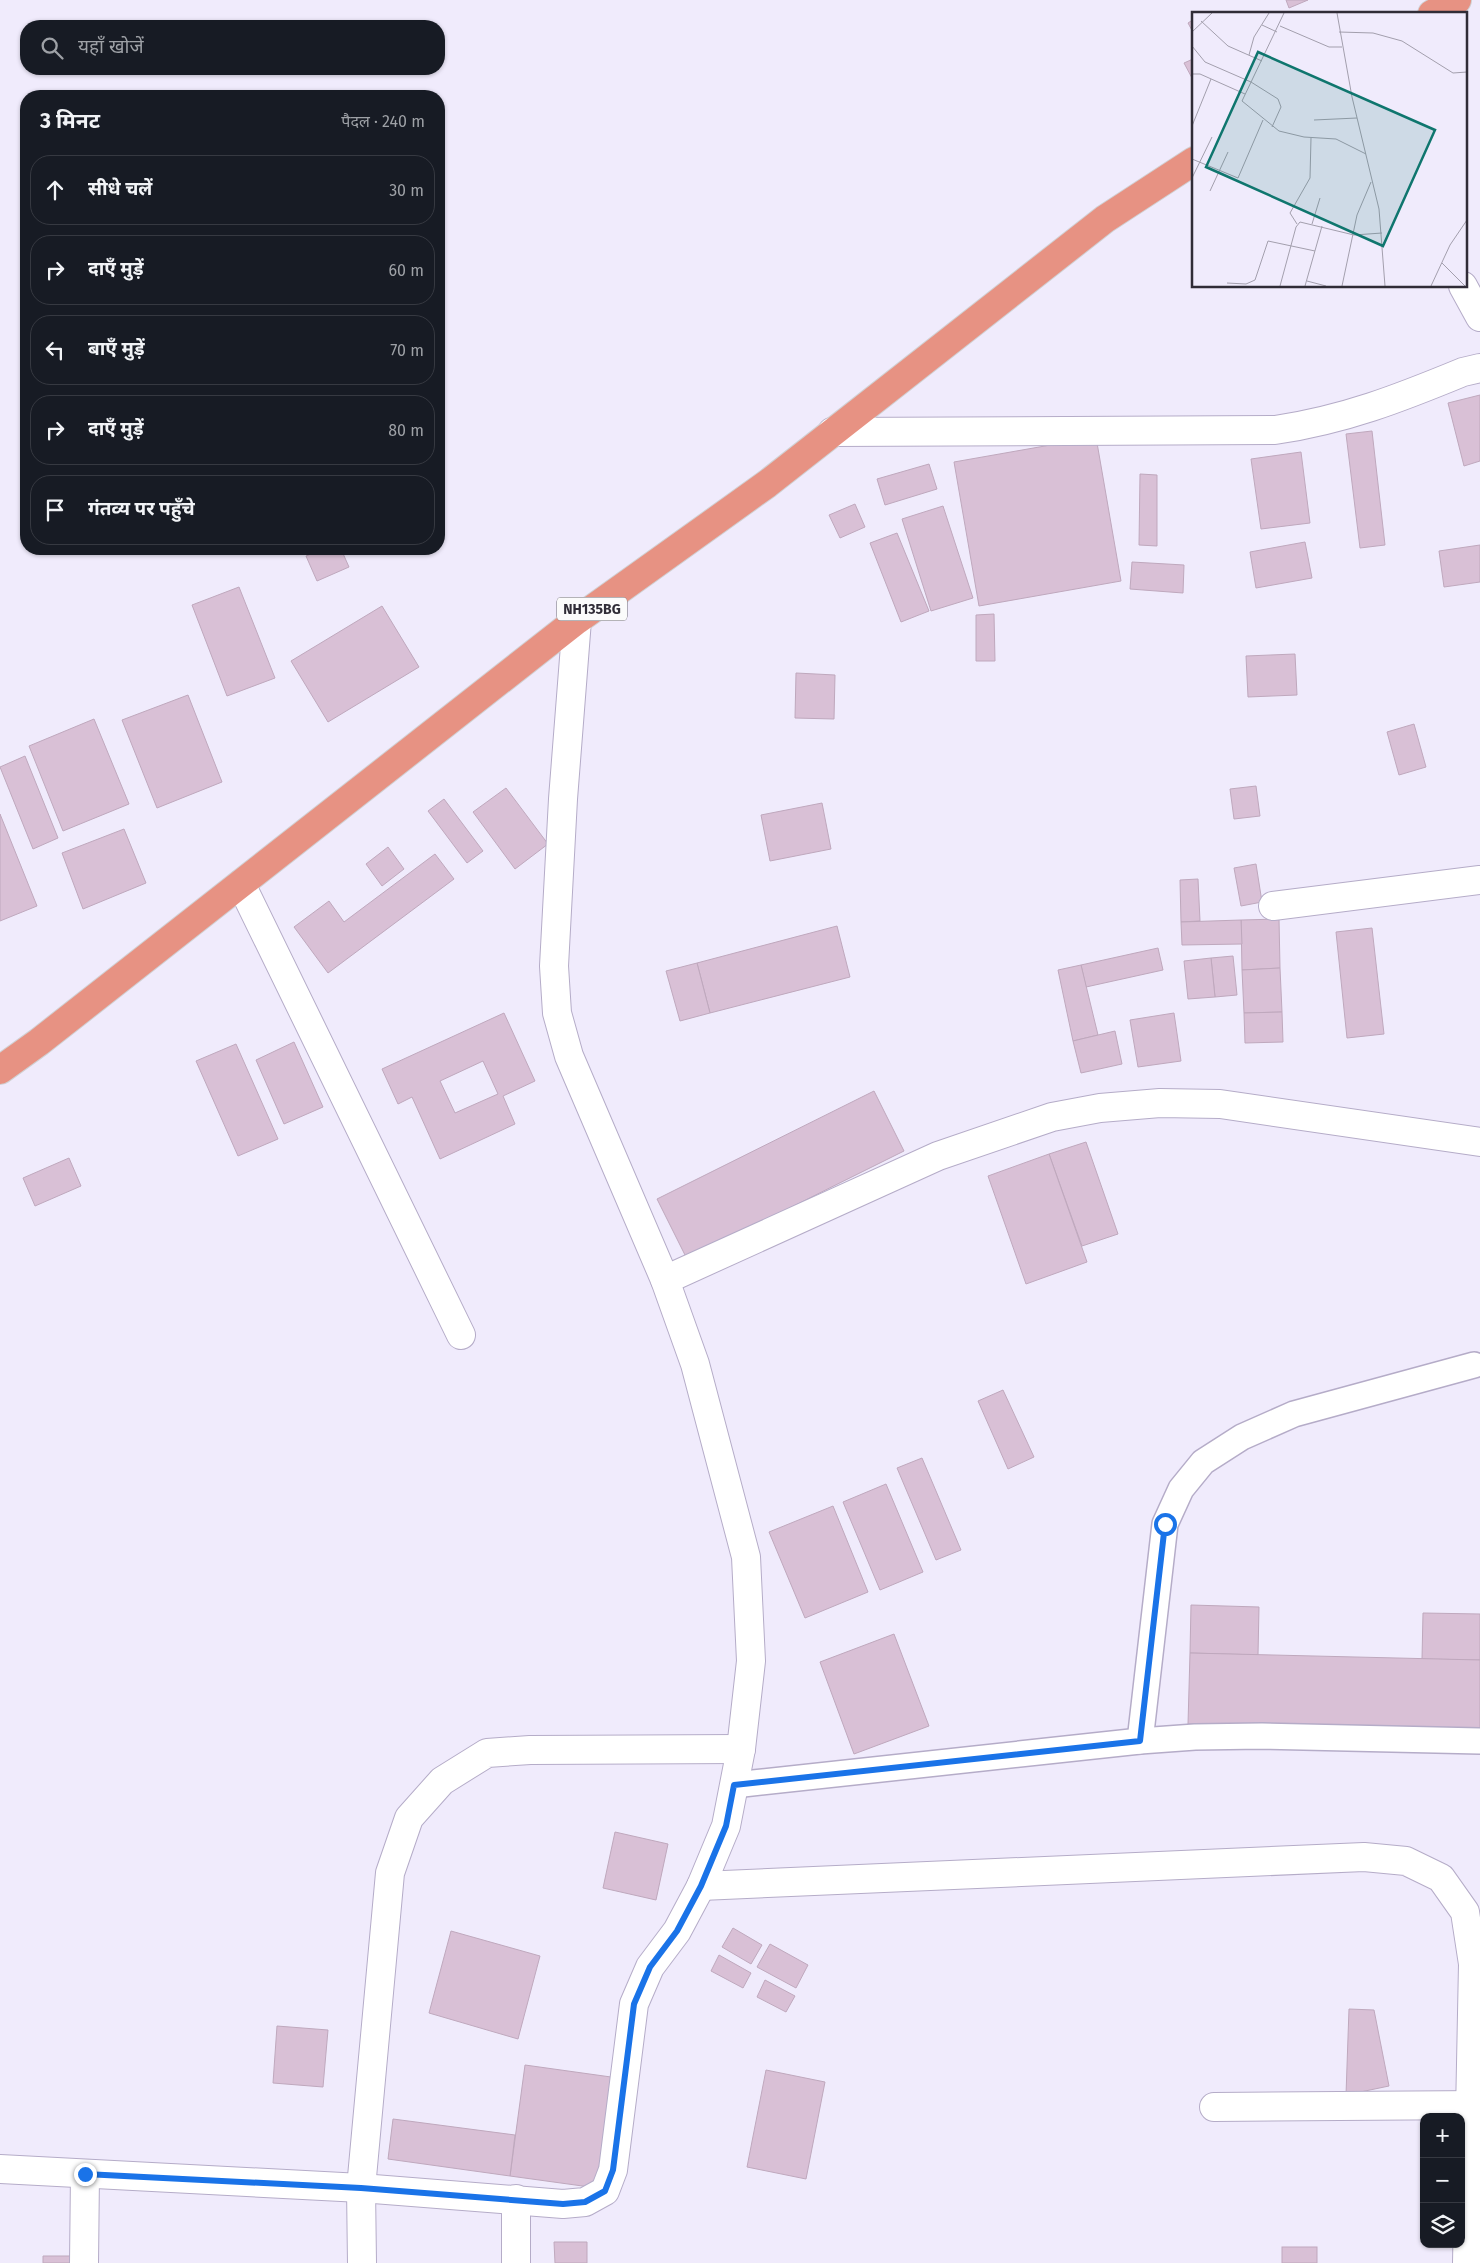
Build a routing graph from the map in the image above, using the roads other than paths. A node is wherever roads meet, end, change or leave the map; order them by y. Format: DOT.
graph roads {
  1 [pos="1457,0"];
  2 [pos="1436,12"];
  3 [pos="1192,162"];
  4 [pos="1464,288"];
  5 [pos="1480,317"];
  6 [pos="1480,368"];
  7 [pos="832,432"];
  8 [pos="577,620"];
  9 [pos="1480,880"];
  10 [pos="241,884"];
  11 [pos="1273,906"];
  12 [pos="0,1070"];
  13 [pos="1480,1142"];
  14 [pos="665,1280"];
  15 [pos="460,1336"];
  16 [pos="1474,1365"];
  17 [pos="1140,1741"];
  18 [pos="1480,1741"];
  19 [pos="741,1748"];
  20 [pos="734,1785"];
  21 [pos="701,1886"];
  22 [pos="1475,2105"];
  23 [pos="1214,2107"];
  24 [pos="0,2169"];
  25 [pos="85,2174"];
  26 [pos="361,2188"];
  27 [pos="516,2200"];
  28 [pos="84,2263"];
  29 [pos="362,2263"];
  30 [pos="516,2263"];
  31 [pos="1467,2263"];
  1 -- 2 [label="highway"];
  3 -- 7 [label="highway, NH135BG"];
  4 -- 5 [label="street"];
  6 -- 7 [label="street"];
  7 -- 8 [label="highway, NH135BG"];
  8 -- 10 [label="highway, NH135BG"];
  8 -- 14 [label="street"];
  9 -- 11 [label="street"];
  10 -- 12 [label="highway, NH135BG"];
  10 -- 15 [label="street"];
  13 -- 14 [label="street"];
  14 -- 19 [label="street"];
  16 -- 17 [label="lane"];
  17 -- 18 [label="lane"];
  17 -- 20 [label="lane"];
  19 -- 20 [label="street"];
  19 -- 26 [label="street"];
  20 -- 21 [label="street"];
  21 -- 22 [label="street"];
  21 -- 27 [label="street"];
  22 -- 23 [label="street"];
  22 -- 31 [label="street"];
  24 -- 25 [label="street"];
  25 -- 26 [label="street"];
  25 -- 28 [label="street"];
  26 -- 27 [label="street"];
  26 -- 29 [label="street"];
  27 -- 30 [label="street"];
}
